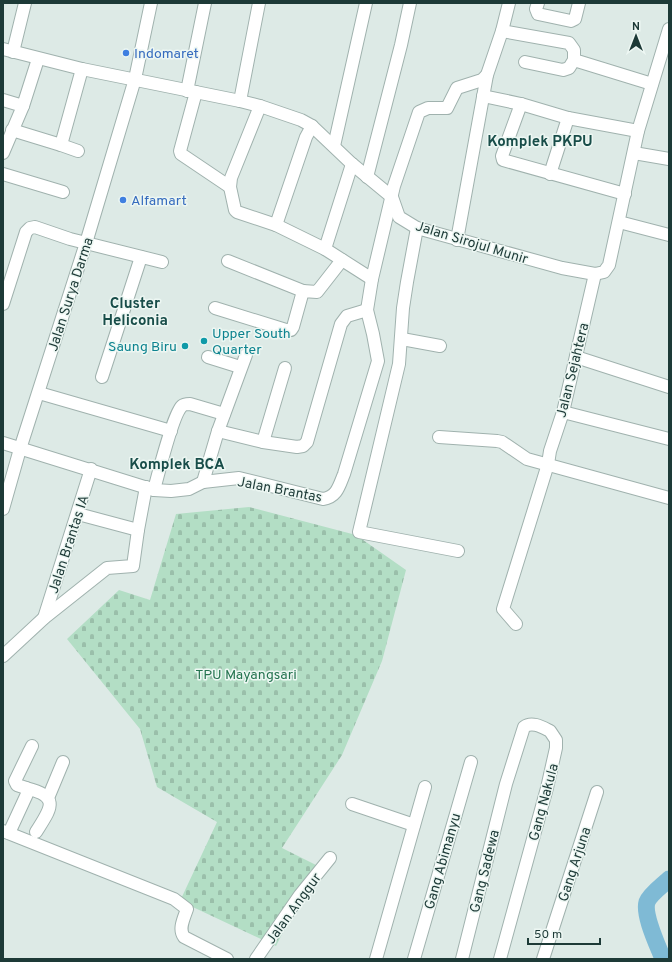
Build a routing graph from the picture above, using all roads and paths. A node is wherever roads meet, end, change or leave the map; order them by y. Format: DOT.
graph roads {
  1 [pos="25,3"];
  2 [pos="151,3"];
  3 [pos="205,3"];
  4 [pos="259,3"];
  5 [pos="366,3"];
  6 [pos="410,3"];
  7 [pos="510,3"];
  8 [pos="579,3"];
  9 [pos="537,7"];
  10 [pos="669,29"];
  11 [pos="502,31"];
  12 [pos="8,50"];
  13 [pos="38,58"];
  14 [pos="574,60"];
  15 [pos="525,62"];
  16 [pos="82,69"];
  17 [pos="487,75"];
  18 [pos="135,79"];
  19 [pos="652,84"];
  20 [pos="191,91"];
  21 [pos="483,96"];
  22 [pos="3,100"];
  23 [pos="240,101"];
  24 [pos="521,104"];
  25 [pos="23,106"];
  26 [pos="260,106"];
  27 [pos="568,118"];
  28 [pos="312,126"];
  29 [pos="12,130"];
  30 [pos="638,131"];
  31 [pos="61,144"];
  32 [pos="334,146"];
  33 [pos="4,147"];
  34 [pos="78,151"];
  35 [pos="634,153"];
  36 [pos="669,159"];
  37 [pos="352,164"];
  38 [pos="3,174"];
  39 [pos="550,174"];
  40 [pos="367,177"];
  41 [pos="230,187"];
  42 [pos="63,192"];
  43 [pos="625,194"];
  44 [pos="392,197"];
  45 [pos="619,222"];
  46 [pos="276,225"];
  47 [pos="417,228"];
  48 [pos="669,235"];
  49 [pos="457,240"];
  50 [pos="86,243"];
  51 [pos="325,249"];
  52 [pos="141,257"];
  53 [pos="342,260"];
  54 [pos="228,261"];
  55 [pos="162,262"];
  56 [pos="595,274"];
  57 [pos="372,279"];
  58 [pos="303,292"];
  59 [pos="3,304"];
  60 [pos="215,308"];
  61 [pos="366,310"];
  62 [pos="402,339"];
  63 [pos="440,346"];
  64 [pos="246,355"];
  65 [pos="208,357"];
  66 [pos="576,357"];
  67 [pos="240,367"];
  68 [pos="285,368"];
  69 [pos="102,377"];
  70 [pos="668,385"];
  71 [pos="39,393"];
  72 [pos="563,412"];
  73 [pos="224,414"];
  74 [pos="171,431"];
  75 [pos="218,431"];
  76 [pos="439,437"];
  77 [pos="669,439"];
  78 [pos="262,442"];
  79 [pos="3,443"];
  80 [pos="20,449"];
  81 [pos="548,464"];
  82 [pos="91,469"];
  83 [pos="203,482"];
  84 [pos="150,489"];
  85 [pos="669,498"];
  86 [pos="3,509"];
  87 [pos="78,514"];
  88 [pos="138,530"];
  89 [pos="458,551"];
  90 [pos="44,618"];
  91 [pos="516,624"];
  92 [pos="3,656"];
  93 [pos="32,746"];
  94 [pos="63,762"];
  95 [pos="471,762"];
  96 [pos="506,784"];
  97 [pos="425,787"];
  98 [pos="26,788"];
  99 [pos="597,792"];
  100 [pos="48,798"];
  101 [pos="352,804"];
  102 [pos="414,825"];
  103 [pos="6,832"];
  104 [pos="36,832"];
  105 [pos="330,858"];
  106 [pos="227,959"];
  107 [pos="256,959"];
  108 [pos="376,959"];
  109 [pos="414,959"];
  110 [pos="462,959"];
  111 [pos="500,959"];
  112 [pos="543,959"];
  1 -- 12 [label="street"];
  2 -- 18 [label="street, Jalan Surya Darma"];
  3 -- 20 [label="street"];
  4 -- 23 [label="street"];
  5 -- 32 [label="street"];
  6 -- 40 [label="street"];
  7 -- 11 [label="street"];
  8 -- 9 [label="street"];
  10 -- 19 [label="street"];
  11 -- 14 [label="street"];
  11 -- 17 [label="street"];
  12 -- 13 [label="street"];
  13 -- 16 [label="street"];
  13 -- 25 [label="street"];
  14 -- 15 [label="street"];
  14 -- 19 [label="street"];
  16 -- 18 [label="street"];
  16 -- 31 [label="street"];
  17 -- 21 [label="street"];
  17 -- 44 [label="street, Jalan Brantas"];
  18 -- 20 [label="street"];
  18 -- 50 [label="street, Jalan Surya Darma"];
  19 -- 30 [label="street"];
  20 -- 23 [label="street"];
  20 -- 41 [label="street"];
  21 -- 24 [label="street"];
  21 -- 49 [label="street"];
  22 -- 25 [label="street"];
  23 -- 26 [label="street"];
  24 -- 27 [label="street"];
  24 -- 39 [label="street"];
  25 -- 29 [label="street"];
  26 -- 28 [label="street"];
  26 -- 41 [label="street"];
  27 -- 30 [label="street"];
  27 -- 39 [label="street"];
  28 -- 32 [label="street"];
  28 -- 46 [label="street"];
  29 -- 31 [label="street"];
  29 -- 33 [label="street"];
  30 -- 35 [label="street"];
  31 -- 34 [label="street"];
  32 -- 37 [label="street"];
  35 -- 36 [label="street"];
  35 -- 43 [label="street"];
  37 -- 40 [label="street"];
  37 -- 51 [label="street"];
  38 -- 42 [label="street"];
  39 -- 43 [label="street"];
  40 -- 44 [label="street"];
  41 -- 46 [label="street"];
  43 -- 45 [label="street"];
  44 -- 47 [label="street, Jalan Sirojul Munir"];
  44 -- 57 [label="street, Jalan Brantas"];
  45 -- 48 [label="street"];
  45 -- 56 [label="street"];
  46 -- 51 [label="street"];
  47 -- 49 [label="street, Jalan Sirojul Munir"];
  47 -- 62 [label="street"];
  49 -- 56 [label="street, Jalan Sirojul Munir"];
  50 -- 52 [label="street"];
  50 -- 59 [label="street"];
  50 -- 71 [label="street, Jalan Surya Darma"];
  51 -- 53 [label="street"];
  52 -- 55 [label="street"];
  52 -- 69 [label="street"];
  53 -- 57 [label="street"];
  53 -- 58 [label="street"];
  54 -- 58 [label="street"];
  56 -- 66 [label="street, Jalan Sejahtera"];
  57 -- 61 [label="street, Jalan Brantas"];
  58 -- 60 [label="street"];
  61 -- 78 [label="street"];
  61 -- 83 [label="street, Jalan Brantas"];
  62 -- 63 [label="street"];
  62 -- 89 [label="street"];
  64 -- 67 [label="street"];
  65 -- 67 [label="street"];
  66 -- 70 [label="street"];
  66 -- 72 [label="street, Jalan Sejahtera"];
  67 -- 73 [label="street"];
  68 -- 78 [label="street"];
  71 -- 74 [label="street"];
  71 -- 80 [label="street, Jalan Surya Darma"];
  72 -- 77 [label="street"];
  72 -- 81 [label="street, Jalan Sejahtera"];
  73 -- 74 [label="street"];
  73 -- 75 [label="street"];
  74 -- 84 [label="street"];
  75 -- 78 [label="street"];
  75 -- 83 [label="street"];
  76 -- 81 [label="street"];
  79 -- 80 [label="street, Jalan Brantas"];
  80 -- 82 [label="street, Jalan Brantas"];
  80 -- 86 [label="street, Jalan Surya Darma"];
  81 -- 85 [label="street"];
  81 -- 91 [label="street, Jalan Sejahtera"];
  82 -- 84 [label="street, Jalan Brantas"];
  82 -- 87 [label="street, Jalan Brantas IA"];
  83 -- 84 [label="street, Jalan Brantas"];
  84 -- 88 [label="street"];
  87 -- 88 [label="street"];
  87 -- 90 [label="street, Jalan Brantas IA"];
  88 -- 90 [label="street"];
  90 -- 92 [label="street"];
  93 -- 98 [label="street"];
  94 -- 100 [label="street"];
  95 -- 109 [label="street, Gang Abimanyu"];
  96 -- 110 [label="street, Gang Sadewa"];
  96 -- 111 [label="street, Gang Nakula"];
  97 -- 102 [label="street"];
  98 -- 100 [label="street"];
  98 -- 103 [label="street"];
  99 -- 112 [label="street, Gang Arjuna"];
  100 -- 104 [label="street"];
  101 -- 102 [label="street"];
  102 -- 108 [label="street"];
  103 -- 106 [label="street"];
  105 -- 107 [label="street, Jalan Anggur"];
}
